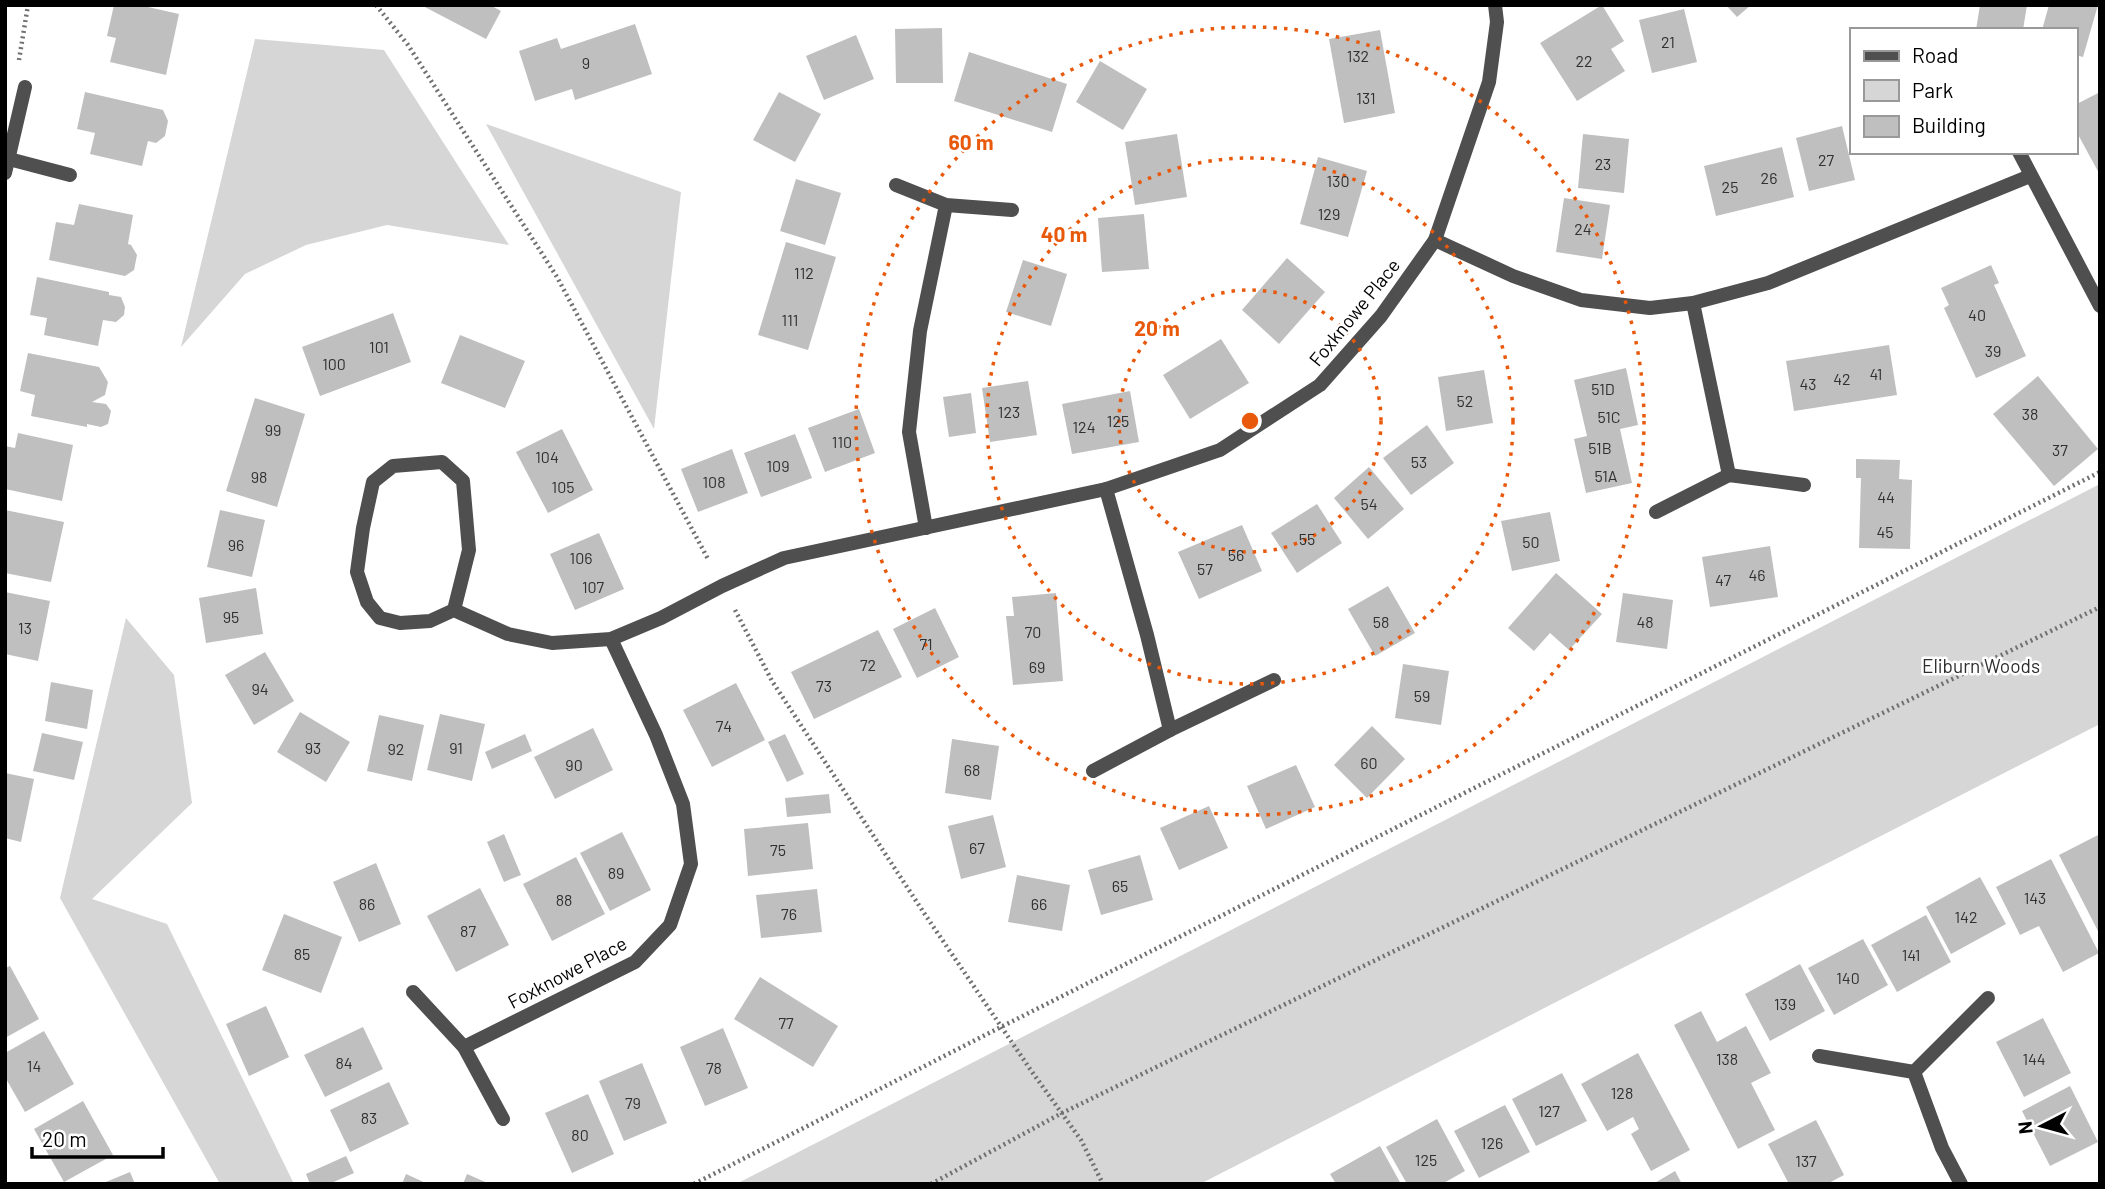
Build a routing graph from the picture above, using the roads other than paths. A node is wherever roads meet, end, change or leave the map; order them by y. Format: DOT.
graph roads {
  1 [pos="1495,5"];
  2 [pos="25,87"];
  3 [pos="2020,154"];
  4 [pos="7,166"];
  5 [pos="70,175"];
  6 [pos="2030,176"];
  7 [pos="896,184"];
  8 [pos="946,205"];
  9 [pos="1012,210"];
  10 [pos="1435,240"];
  11 [pos="1693,303"];
  12 [pos="2100,306"];
  13 [pos="1729,475"];
  14 [pos="1804,485"];
  15 [pos="1106,489"];
  16 [pos="1656,512"];
  17 [pos="926,528"];
  18 [pos="454,610"];
  19 [pos="611,639"];
  20 [pos="1274,680"];
  21 [pos="1170,730"];
  22 [pos="1093,771"];
  23 [pos="413,992"];
  24 [pos="1988,998"];
  25 [pos="464,1047"];
  26 [pos="1819,1056"];
  27 [pos="1914,1072"];
  28 [pos="503,1119"];
  29 [pos="1961,1184"];
  1 -- 10 [label="street, Foxknowe Place"];
  2 -- 4 [label="street"];
  3 -- 6 [label="street"];
  4 -- 5 [label="street"];
  6 -- 11 [label="street"];
  6 -- 12 [label="street"];
  7 -- 8 [label="street"];
  8 -- 9 [label="street"];
  8 -- 17 [label="street"];
  10 -- 11 [label="street"];
  10 -- 15 [label="street, Foxknowe Place"];
  11 -- 13 [label="street"];
  13 -- 14 [label="street"];
  13 -- 16 [label="street"];
  15 -- 17 [label="street, Foxknowe Place"];
  15 -- 21 [label="street"];
  17 -- 19 [label="street, Foxknowe Place"];
  18 -- 18 [label="street"];
  18 -- 19 [label="street, Foxknowe Place"];
  19 -- 25 [label="street, Foxknowe Place"];
  20 -- 21 [label="street"];
  21 -- 22 [label="street"];
  23 -- 25 [label="street"];
  24 -- 27 [label="street"];
  25 -- 28 [label="street"];
  26 -- 27 [label="street"];
  27 -- 29 [label="street"];
}
